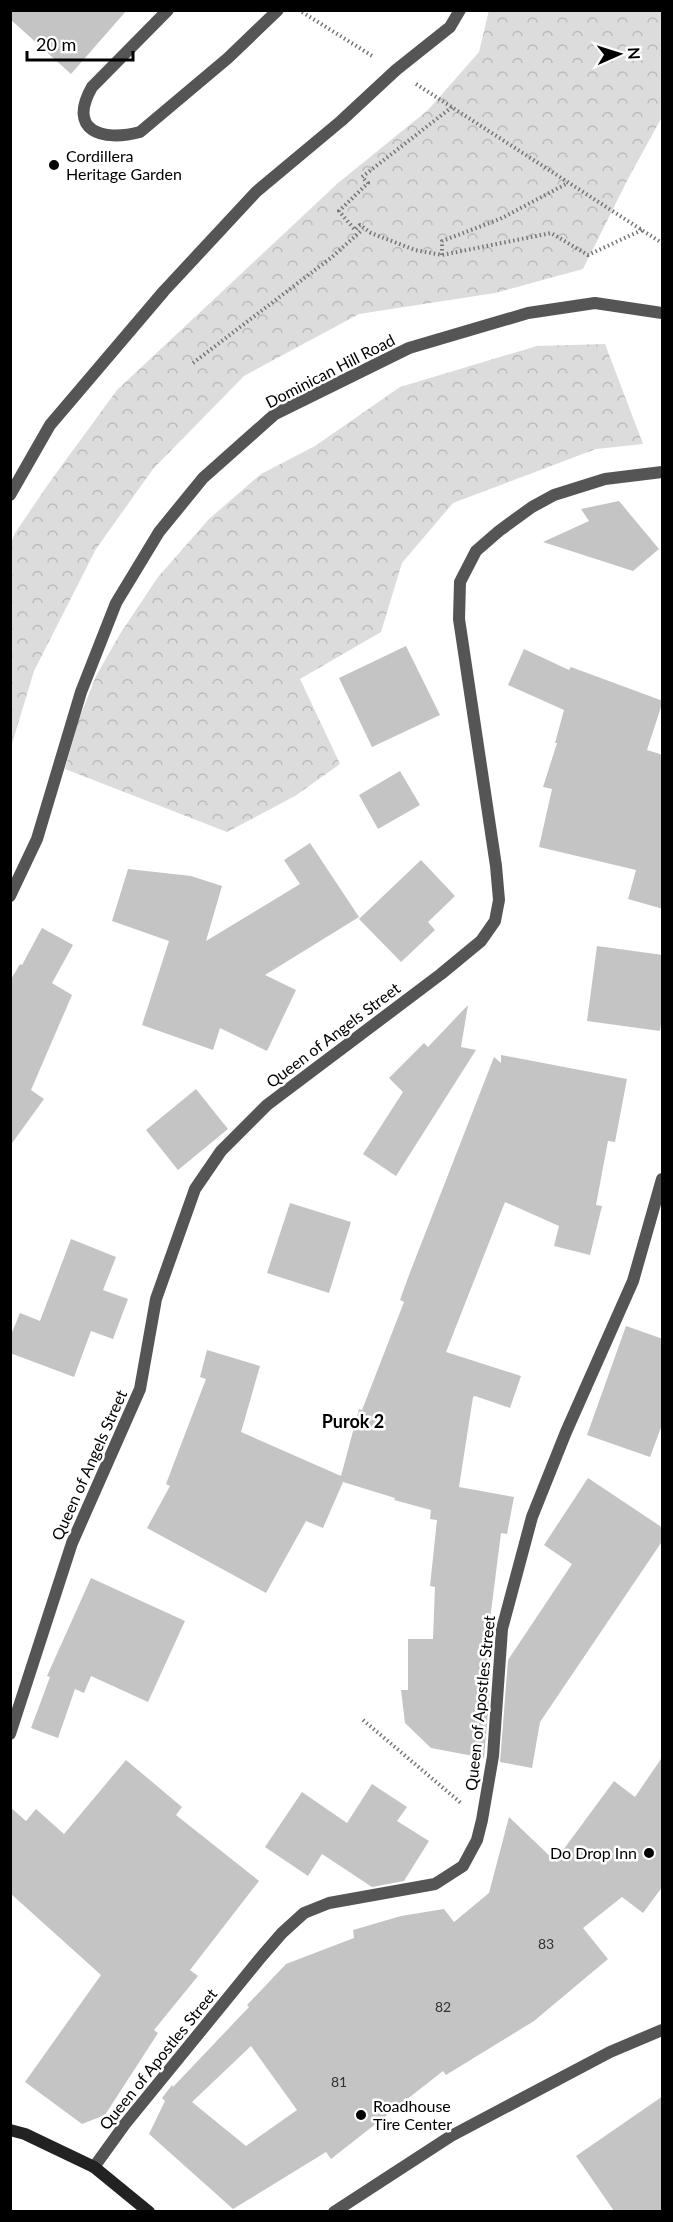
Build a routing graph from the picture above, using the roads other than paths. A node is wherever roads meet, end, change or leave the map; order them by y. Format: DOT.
graph roads {
  1 [pos="168,10"];
  2 [pos="278,10"];
  3 [pos="460,10"];
  4 [pos="663,313"];
  5 [pos="663,472"];
  6 [pos="10,495"];
  7 [pos="10,896"];
  8 [pos="663,1179"];
  9 [pos="10,1734"];
  10 [pos="663,2030"];
  11 [pos="10,2130"];
  12 [pos="94,2167"];
  13 [pos="149,2211"];
  14 [pos="334,2211"];
  1 -- 2 [label="street"];
  3 -- 6 [label="street"];
  4 -- 7 [label="street, Dominican Hill Road"];
  5 -- 9 [label="street, Queen of Angels Street"];
  8 -- 12 [label="street, Queen of Apostles Street"];
  10 -- 14 [label="street"];
  11 -- 12 [label="street"];
  12 -- 13 [label="street"];
}
